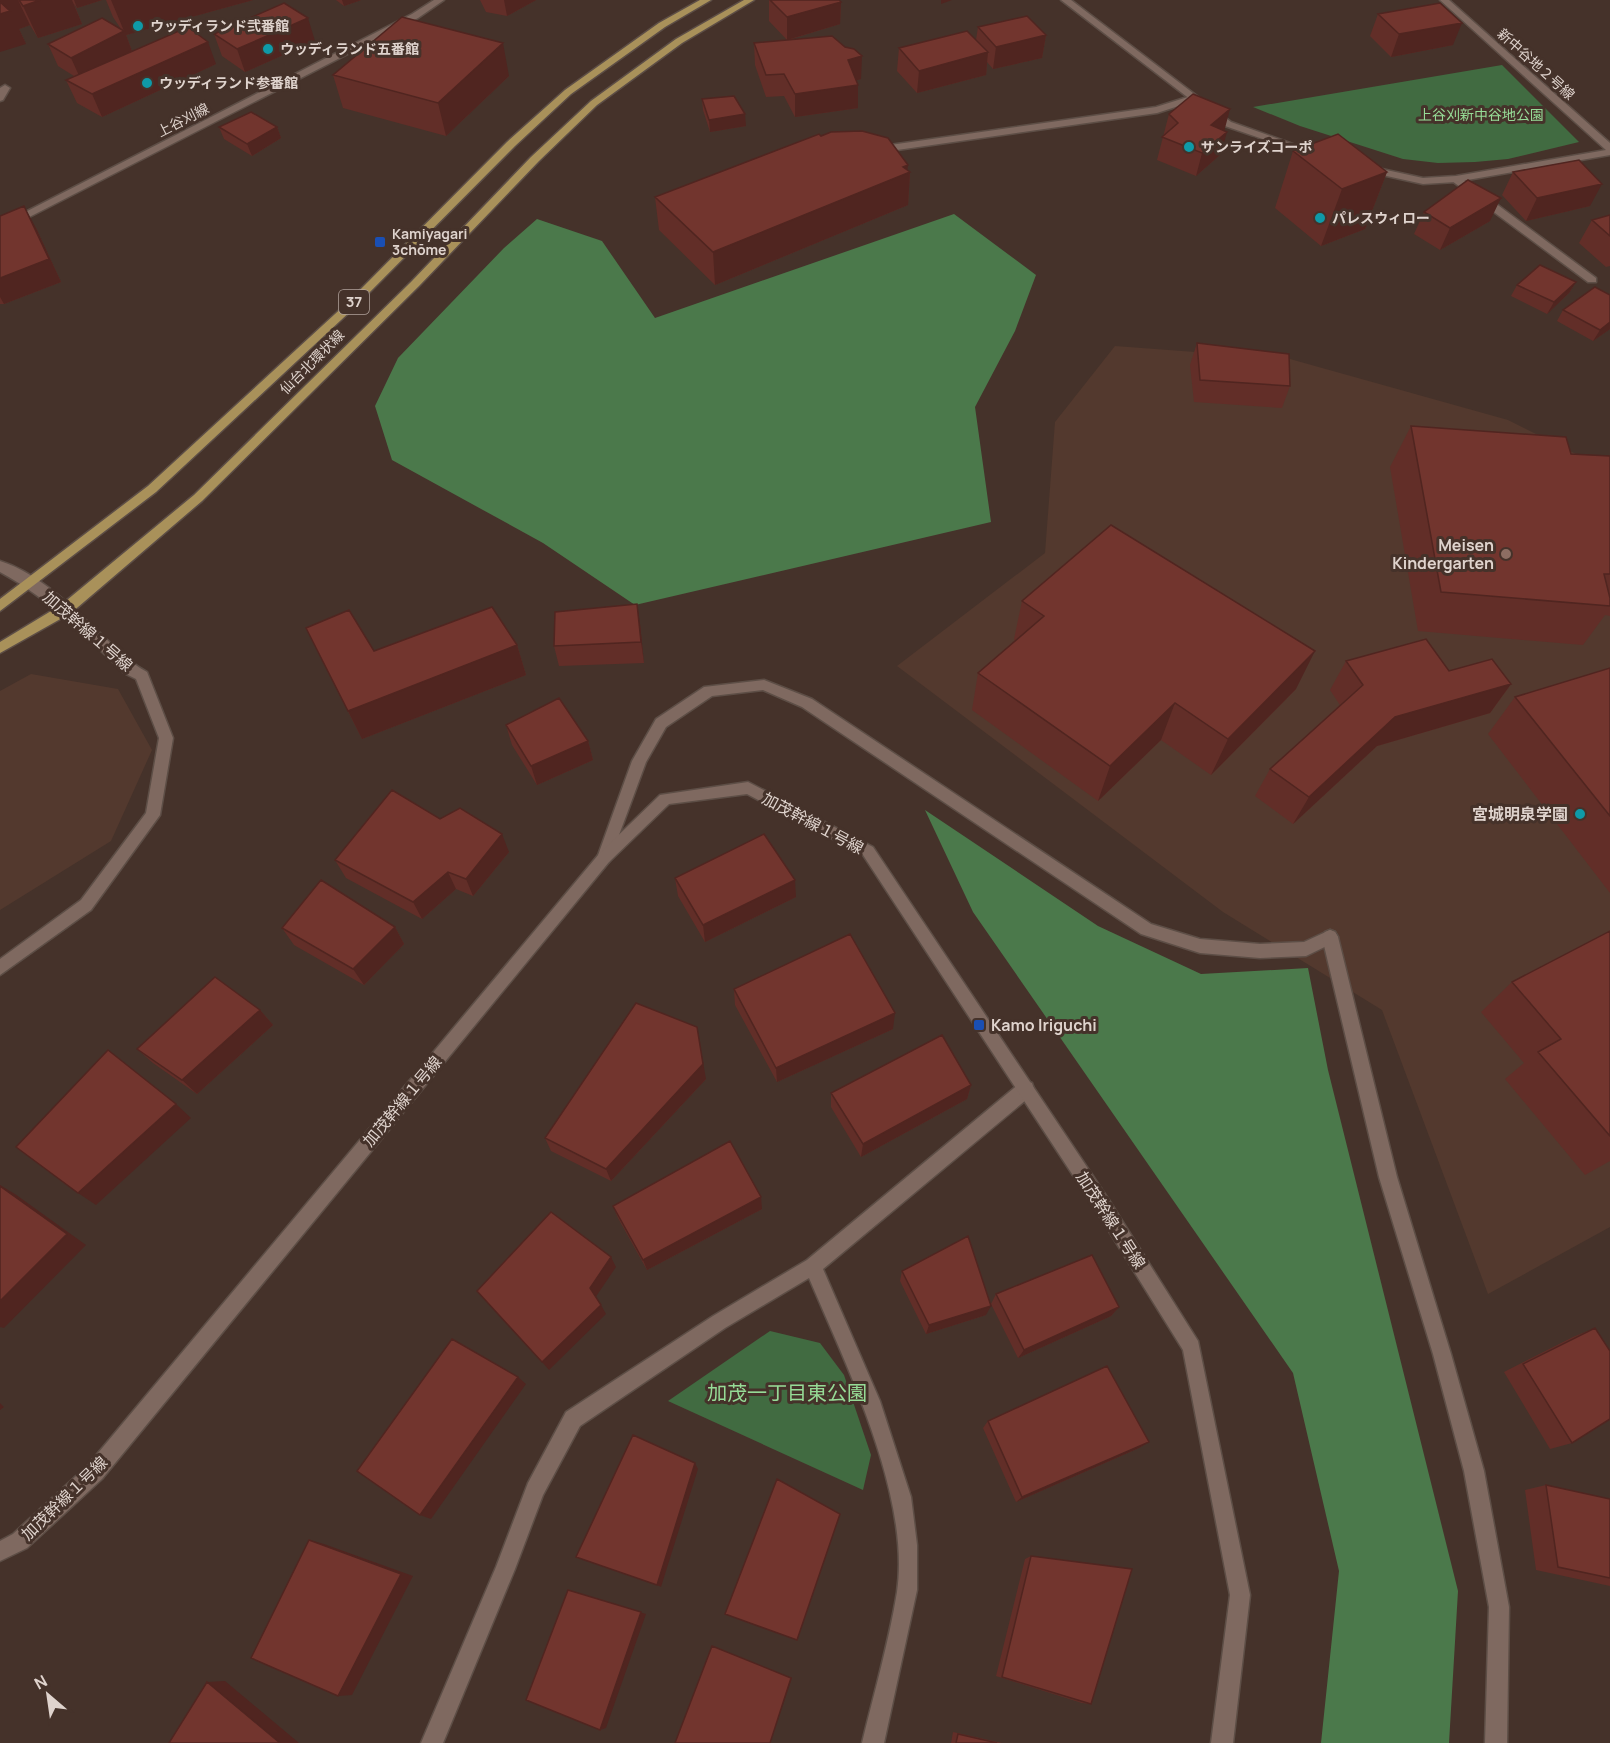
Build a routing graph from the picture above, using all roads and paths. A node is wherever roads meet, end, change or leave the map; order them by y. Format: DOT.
graph roads {
  1 [pos="440,0"];
  2 [pos="707,0"];
  3 [pos="750,0"];
  4 [pos="1065,0"];
  5 [pos="1444,0"];
  6 [pos="5,88"];
  7 [pos="0,98"];
  8 [pos="1194,98"];
  9 [pos="1610,150"];
  10 [pos="864,152"];
  11 [pos="1323,157"];
  12 [pos="1355,166"];
  13 [pos="1456,179"];
  14 [pos="0,229"];
  15 [pos="1592,280"];
  16 [pos="0,566"];
  17 [pos="32,583"];
  18 [pos="0,606"];
  19 [pos="66,609"];
  20 [pos="0,648"];
  21 [pos="604,858"];
  22 [pos="0,968"];
  23 [pos="1026,1089"];
  24 [pos="813,1266"];
  25 [pos="0,1551"];
  26 [pos="432,1743"];
  27 [pos="873,1743"];
  28 [pos="1222,1743"];
  29 [pos="1496,1743"];
  1 -- 14 [label="street, 上谷刈線"];
  2 -- 17 [label="main road, 仙台北環状線 / 37"];
  3 -- 19 [label="main road, 仙台北環状線 / 37"];
  4 -- 8 [label="street"];
  5 -- 9 [label="street, 新中谷地２号線"];
  6 -- 7 [label="street"];
  8 -- 10 [label="street"];
  8 -- 11 [label="street"];
  9 -- 13 [label="street"];
  12 -- 13 [label="street"];
  13 -- 15 [label="street"];
  16 -- 17 [label="street, 加茂幹線１号線"];
  17 -- 18 [label="main road, 仙台北環状線 / 37"];
  17 -- 19 [label="street, 加茂幹線１号線"];
  19 -- 20 [label="main road, 仙台北環状線 / 37"];
  19 -- 22 [label="street, 加茂幹線１号線"];
  21 -- 23 [label="street, 加茂幹線１号線"];
  21 -- 25 [label="street, 加茂幹線１号線"];
  21 -- 29 [label="street"];
  23 -- 24 [label="street"];
  23 -- 28 [label="street, 加茂幹線１号線"];
  24 -- 26 [label="street"];
  24 -- 27 [label="street"];
}
